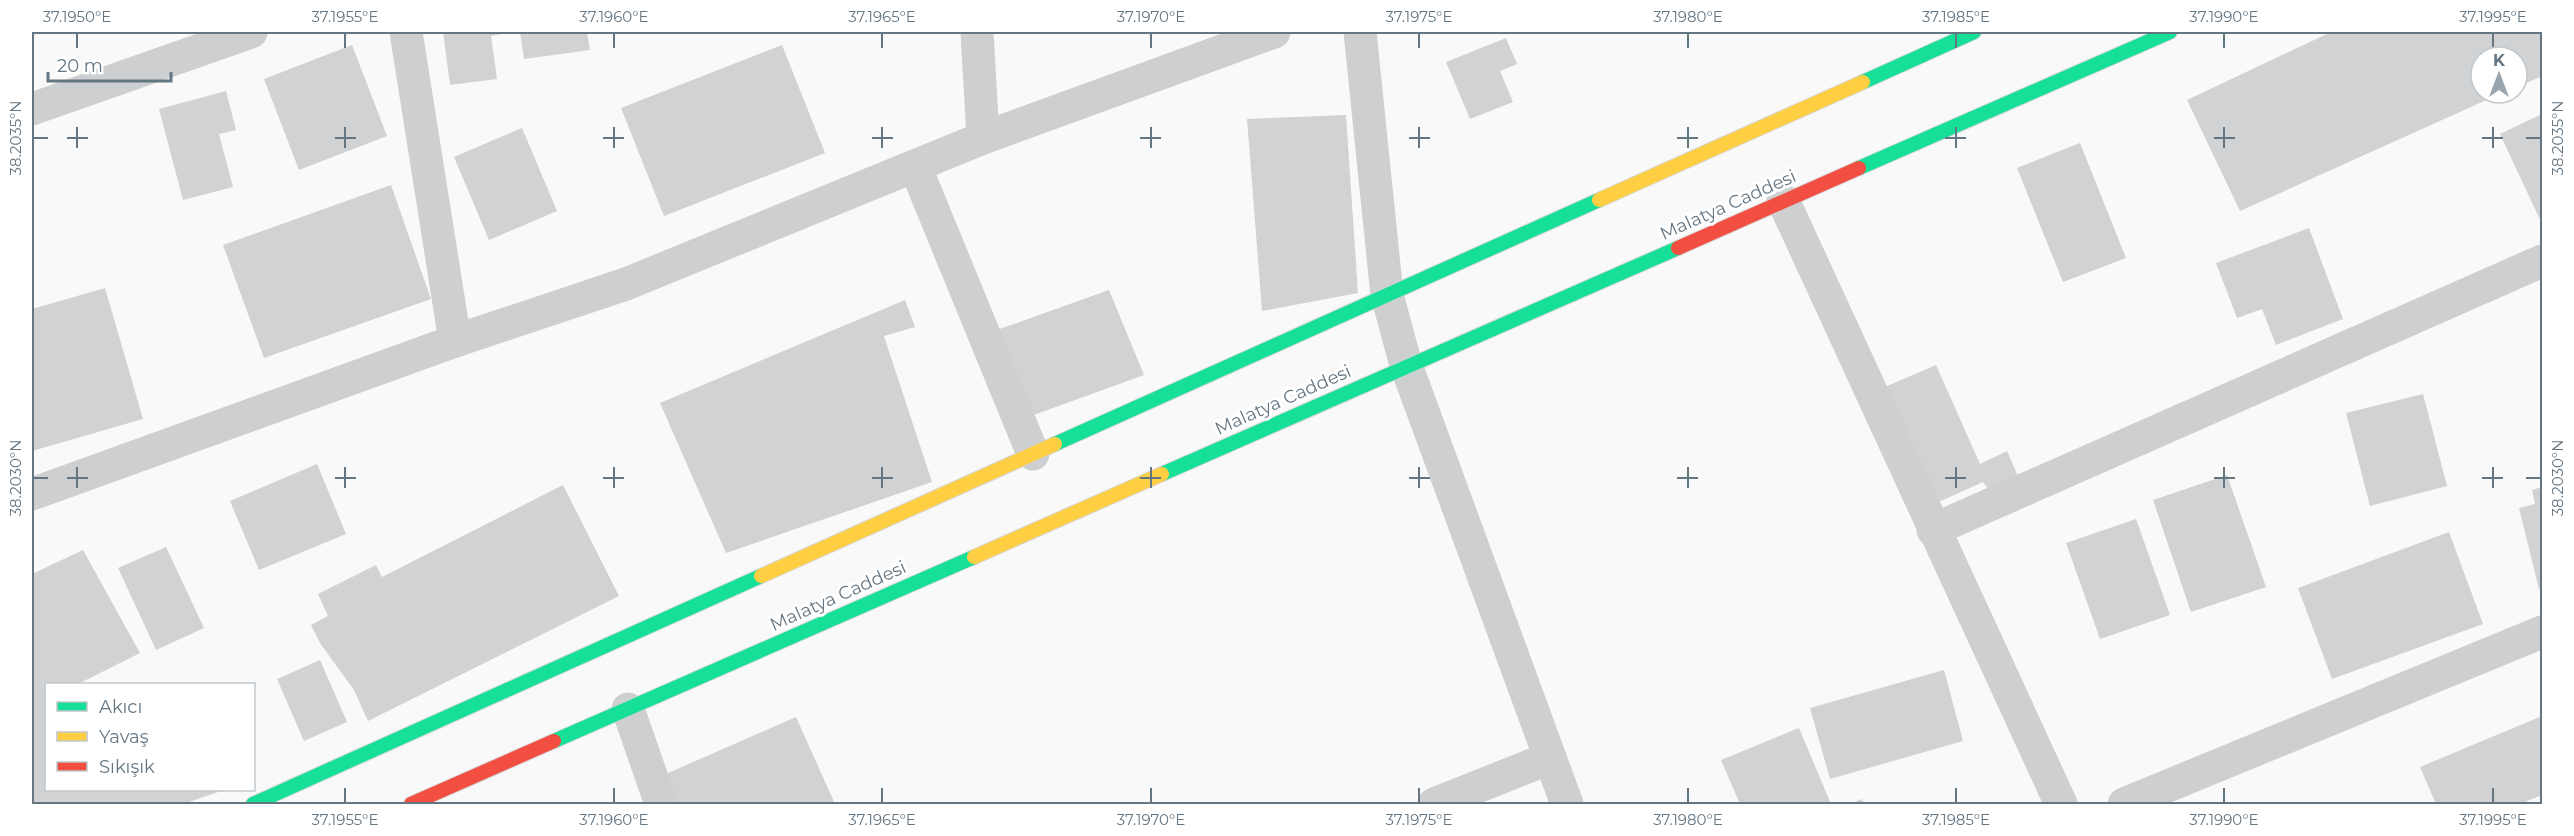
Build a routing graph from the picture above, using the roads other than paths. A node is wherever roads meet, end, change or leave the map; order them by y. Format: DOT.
graph roads {
  1 [pos="251,32"];
  2 [pos="406,32"];
  3 [pos="977,32"];
  4 [pos="1274,32"];
  5 [pos="1360,32"];
  6 [pos="1974,32"];
  7 [pos="2170,32"];
  8 [pos="32,109"];
  9 [pos="983,138"];
  10 [pos="915,166"];
  11 [pos="1783,200"];
  12 [pos="2542,261"];
  13 [pos="1388,295"];
  14 [pos="455,340"];
  15 [pos="1406,365"];
  16 [pos="1033,454"];
  17 [pos="32,494"];
  18 [pos="1933,530"];
  19 [pos="2542,632"];
  20 [pos="628,709"];
  21 [pos="1550,758"];
  22 [pos="253,804"];
  23 [pos="411,804"];
  24 [pos="661,804"];
  25 [pos="1434,804"];
  26 [pos="1567,804"];
  27 [pos="2061,804"];
  28 [pos="2124,804"];
  1 -- 8 [label="street"];
  2 -- 14 [label="street"];
  3 -- 9 [label="street"];
  4 -- 9 [label="street"];
  5 -- 13 [label="street"];
  6 -- 13 [label="street"];
  7 -- 11 [label="street, Malatya Caddesi"];
  9 -- 10 [label="street"];
  10 -- 14 [label="street"];
  10 -- 16 [label="street"];
  11 -- 15 [label="street, Malatya Caddesi"];
  11 -- 18 [label="street"];
  12 -- 18 [label="street"];
  13 -- 15 [label="street"];
  13 -- 16 [label="street"];
  14 -- 17 [label="street"];
  15 -- 20 [label="street, Malatya Caddesi"];
  15 -- 21 [label="street"];
  16 -- 22 [label="street"];
  18 -- 27 [label="street"];
  19 -- 28 [label="street"];
  20 -- 23 [label="street, Malatya Caddesi"];
  20 -- 24 [label="street"];
  21 -- 25 [label="street"];
  21 -- 26 [label="street"];
}
